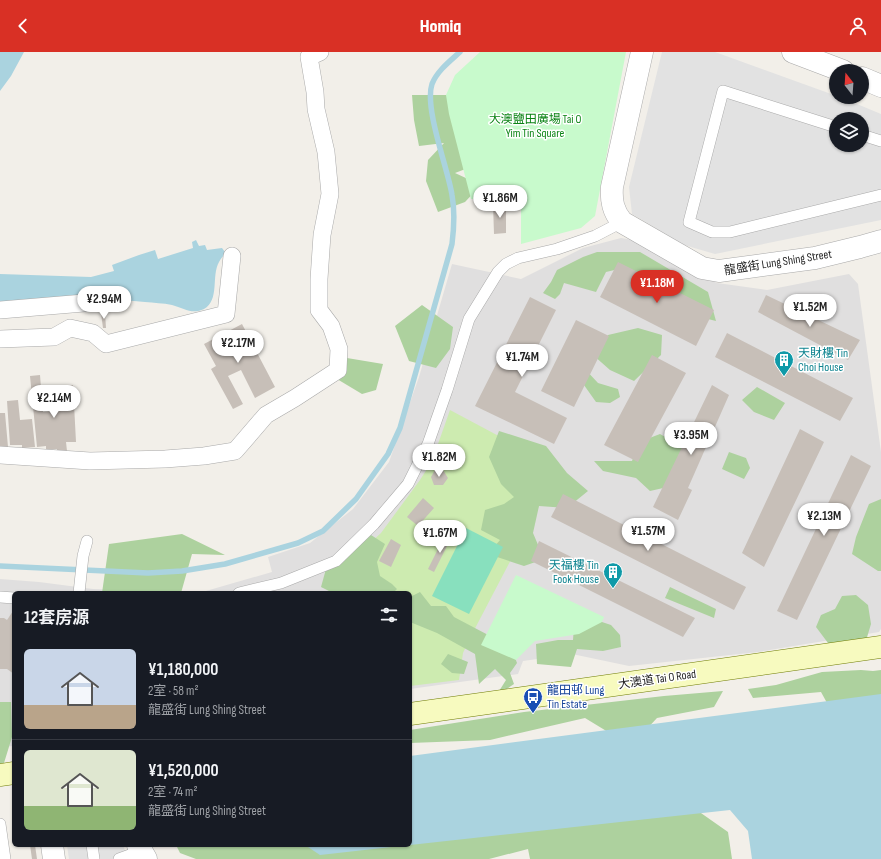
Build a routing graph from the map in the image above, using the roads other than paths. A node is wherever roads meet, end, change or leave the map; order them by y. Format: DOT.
graph roads {
  1 [pos="320,52"];
  2 [pos="642,52"];
  3 [pos="792,52"];
  4 [pos="829,66"];
  5 [pos="869,81"];
  6 [pos="881,86"];
  7 [pos="829,124"];
  8 [pos="869,137"];
  9 [pos="881,141"];
  10 [pos="881,195"];
  11 [pos="622,222"];
  12 [pos="881,241"];
  13 [pos="232,256"];
  14 [pos="96,302"];
  15 [pos="65,305"];
  16 [pos="0,310"];
  17 [pos="70,328"];
  18 [pos="0,339"];
  19 [pos="0,455"];
  20 [pos="87,542"];
  21 [pos="79,588"];
  22 [pos="248,591"];
  23 [pos="0,597"];
  24 [pos="12,598"];
  25 [pos="881,647"];
  26 [pos="412,714"];
  27 [pos="12,773"];
  28 [pos="0,775"];
  29 [pos="0,824"];
  30 [pos="52,847"];
  31 [pos="92,847"];
  32 [pos="141,851"];
  33 [pos="5,859"];
  34 [pos="54,859"];
  35 [pos="94,859"];
  36 [pos="119,859"];
  1 -- 19 [label="street"];
  2 -- 11 [label="street"];
  3 -- 4 [label="street"];
  5 -- 6 [label="street"];
  7 -- 10 [label="lane"];
  8 -- 9 [label="lane"];
  11 -- 12 [label="street, 龍盛街 Lung Shing Street"];
  11 -- 22 [label="lane"];
  13 -- 17 [label="street"];
  14 -- 15 [label="street"];
  15 -- 16 [label="street"];
  15 -- 17 [label="street"];
  17 -- 18 [label="street"];
  20 -- 21 [label="lane"];
  23 -- 24 [label="lane"];
  25 -- 26 [label="main road, 大澳道 Tai O Road"];
  27 -- 28 [label="main road"];
  29 -- 33 [label="lane"];
  30 -- 34 [label="street"];
  31 -- 35 [label="lane"];
  32 -- 36 [label="lane"];
}
